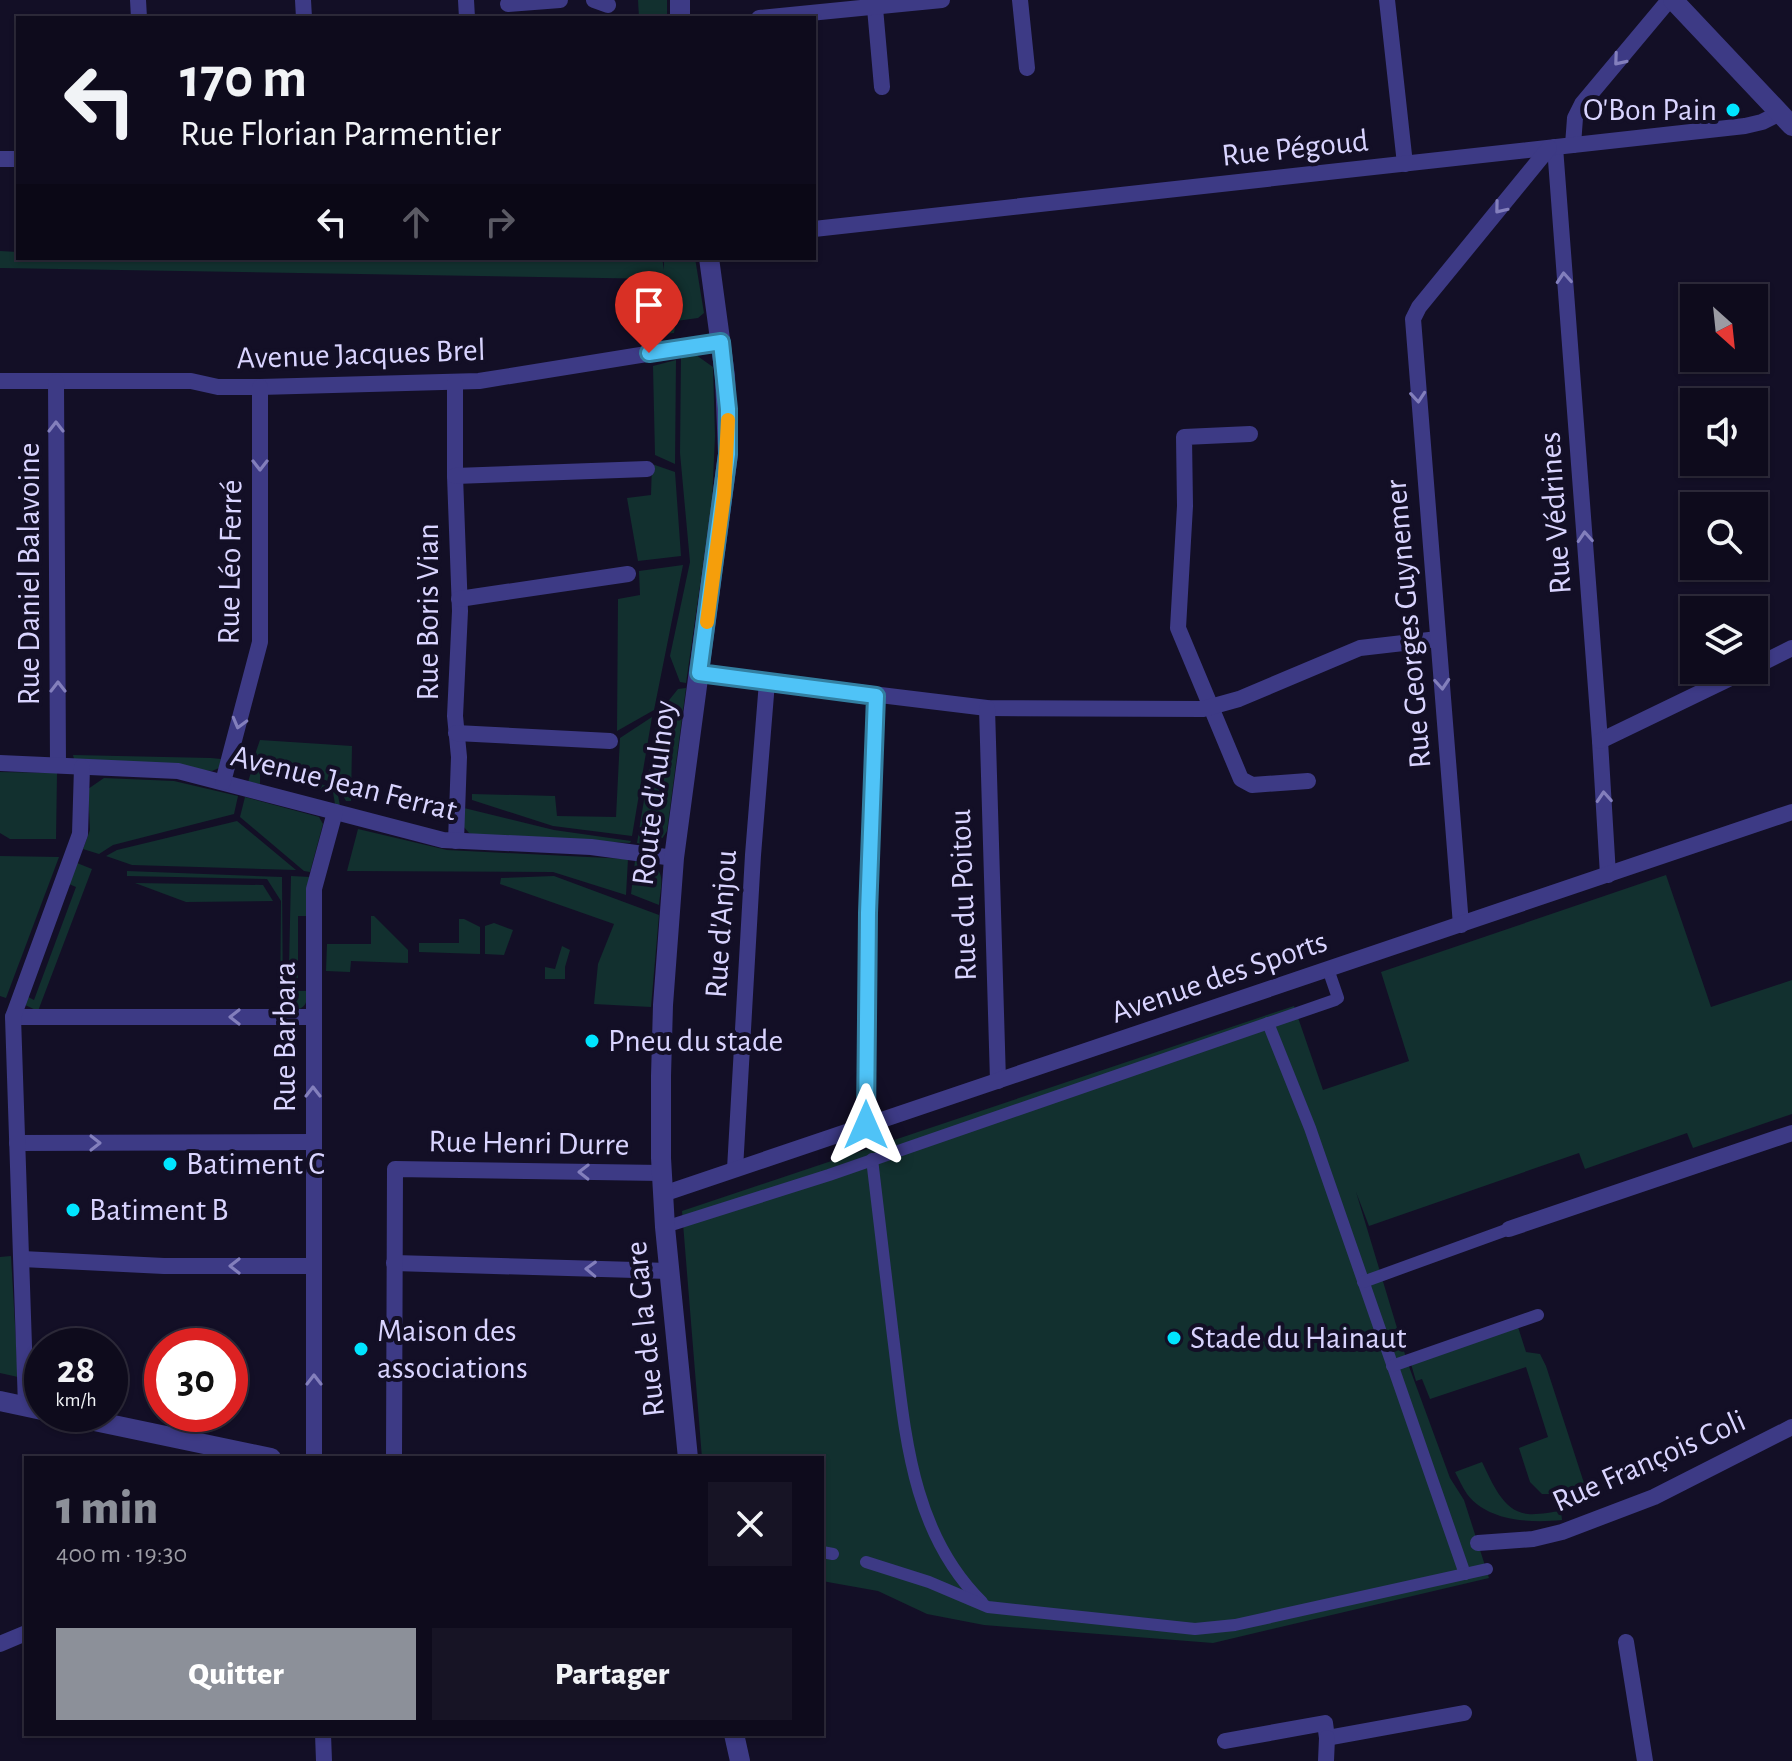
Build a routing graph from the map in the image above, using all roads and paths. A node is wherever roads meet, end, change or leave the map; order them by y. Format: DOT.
graph roads {
  1 [pos="560,0"];
  2 [pos="942,0"];
  3 [pos="1020,0"];
  4 [pos="1387,0"];
  5 [pos="1671,0"];
  6 [pos="508,7"];
  7 [pos="875,8"];
  8 [pos="782,16"];
  9 [pos="1027,68"];
  10 [pos="882,87"];
  11 [pos="1786,119"];
  12 [pos="1573,145"];
  13 [pos="1552,148"];
  14 [pos="1405,164"];
  15 [pos="816,229"];
  16 [pos="709,260"];
  17 [pos="721,342"];
  18 [pos="0,381"];
  19 [pos="56,382"];
  20 [pos="455,382"];
  21 [pos="260,387"];
  22 [pos="1250,434"];
  23 [pos="647,469"];
  24 [pos="455,476"];
  25 [pos="628,574"];
  26 [pos="459,599"];
  27 [pos="1438,639"];
  28 [pos="1792,648"];
  29 [pos="1768,660"];
  30 [pos="699,673"];
  31 [pos="767,682"];
  32 [pos="1718,684"];
  33 [pos="876,696"];
  34 [pos="987,708"];
  35 [pos="1211,708"];
  36 [pos="456,733"];
  37 [pos="610,741"];
  38 [pos="1600,741"];
  39 [pos="0,763"];
  40 [pos="58,765"];
  41 [pos="82,767"];
  42 [pos="1308,781"];
  43 [pos="223,782"];
  44 [pos="335,812"];
  45 [pos="1792,812"];
  46 [pos="456,841"];
  47 [pos="674,858"];
  48 [pos="1608,875"];
  49 [pos="1461,925"];
  50 [pos="1328,969"];
  51 [pos="13,1017"];
  52 [pos="313,1017"];
  53 [pos="1268,1023"];
  54 [pos="998,1081"];
  55 [pos="866,1125"];
  56 [pos="1792,1133"];
  57 [pos="313,1142"];
  58 [pos="17,1143"];
  59 [pos="872,1159"];
  60 [pos="735,1169"];
  61 [pos="662,1173"];
  62 [pos="663,1194"];
  63 [pos="665,1227"];
  64 [pos="1509,1229"];
  65 [pos="22,1259"];
  66 [pos="394,1263"];
  67 [pos="313,1266"];
  68 [pos="669,1271"];
  69 [pos="1363,1282"];
  70 [pos="1538,1315"];
  71 [pos="28,1328"];
  72 [pos="1392,1366"];
  73 [pos="0,1401"];
  74 [pos="24,1406"];
  75 [pos="1792,1427"];
  76 [pos="128,1428"];
  77 [pos="261,1456"];
  78 [pos="314,1456"];
  79 [pos="394,1456"];
  80 [pos="688,1456"];
  81 [pos="1478,1543"];
  82 [pos="1454,1546"];
  83 [pos="866,1562"];
  84 [pos="1487,1569"];
  85 [pos="1465,1574"];
  86 [pos="988,1607"];
  87 [pos="24,1634"];
  88 [pos="1626,1642"];
  89 [pos="0,1644"];
  90 [pos="1464,1713"];
  91 [pos="323,1736"];
  92 [pos="734,1736"];
  93 [pos="1327,1738"];
  94 [pos="1225,1741"];
  95 [pos="324,1761"];
  96 [pos="740,1761"];
  97 [pos="1326,1761"];
  98 [pos="1645,1761"];
  1 -- 6 [label="street"];
  2 -- 7 [label="street"];
  3 -- 9 [label="street"];
  4 -- 14 [label="street"];
  5 -- 11 [label="street"];
  5 -- 12 [label="street, one-way"];
  7 -- 8 [label="street"];
  7 -- 10 [label="street"];
  11 -- 12 [label="street, Rue Pégoud"];
  12 -- 13 [label="street, Rue Pégoud"];
  13 -- 14 [label="street, Rue Pégoud"];
  13 -- 27 [label="street, Rue Georges Guynemer, one-way"];
  38 -- 13 [label="street, Rue Védrines, one-way"];
  14 -- 15 [label="street, Rue Pégoud"];
  16 -- 17 [label="street, Route d'Aulnoy"];
  17 -- 20 [label="street, Avenue Jacques Brel"];
  17 -- 30 [label="street, Route d'Aulnoy"];
  18 -- 19 [label="street, Avenue Jacques Brel"];
  19 -- 21 [label="street, Avenue Jacques Brel"];
  40 -- 19 [label="street, Rue Daniel Balavoine, one-way"];
  20 -- 21 [label="street, Avenue Jacques Brel"];
  20 -- 24 [label="street, Rue Boris Vian"];
  21 -- 43 [label="street, Rue Léo Ferré, one-way"];
  22 -- 35 [label="street"];
  23 -- 24 [label="street"];
  24 -- 26 [label="street, Rue Boris Vian"];
  25 -- 26 [label="street"];
  26 -- 36 [label="street, Rue Boris Vian"];
  27 -- 35 [label="street"];
  27 -- 49 [label="street, Rue Georges Guynemer, one-way"];
  28 -- 29 [label="street"];
  30 -- 31 [label="street"];
  30 -- 47 [label="street, Route d'Aulnoy"];
  31 -- 33 [label="street"];
  31 -- 60 [label="street, Rue d'Anjou"];
  32 -- 38 [label="street"];
  33 -- 34 [label="street"];
  33 -- 55 [label="street"];
  34 -- 35 [label="street"];
  34 -- 54 [label="street, Rue du Poitou"];
  35 -- 42 [label="street"];
  36 -- 37 [label="street"];
  36 -- 46 [label="street, Rue Boris Vian"];
  48 -- 38 [label="street, Rue Védrines, one-way"];
  39 -- 40 [label="street, Avenue Jean Ferrat"];
  40 -- 41 [label="street, Avenue Jean Ferrat"];
  41 -- 43 [label="street, Avenue Jean Ferrat"];
  41 -- 51 [label="street"];
  43 -- 44 [label="street, Avenue Jean Ferrat"];
  44 -- 46 [label="street, Avenue Jean Ferrat"];
  44 -- 52 [label="street, Rue Barbara"];
  45 -- 48 [label="street, Avenue des Sports"];
  46 -- 47 [label="street, Avenue Jean Ferrat"];
  47 -- 61 [label="street, Route d'Aulnoy"];
  48 -- 49 [label="street, Avenue des Sports"];
  49 -- 50 [label="street, Avenue des Sports"];
  50 -- 53 [label="street"];
  50 -- 54 [label="street, Avenue des Sports"];
  52 -- 51 [label="street, one-way"];
  51 -- 58 [label="street"];
  57 -- 52 [label="street, Rue Barbara, one-way"];
  53 -- 59 [label="street"];
  53 -- 69 [label="street"];
  54 -- 55 [label="street, Avenue des Sports"];
  55 -- 60 [label="street, Avenue des Sports"];
  56 -- 64 [label="street"];
  58 -- 57 [label="street, one-way"];
  57 -- 67 [label="street, Rue Barbara"];
  58 -- 65 [label="street"];
  59 -- 63 [label="street"];
  59 -- 86 [label="street"];
  60 -- 62 [label="street, Avenue des Sports"];
  61 -- 62 [label="street, Route d'Aulnoy"];
  61 -- 66 [label="street, Rue Henri Durre, one-way"];
  62 -- 63 [label="street, Rue de la Gare"];
  63 -- 68 [label="street, Rue de la Gare"];
  64 -- 69 [label="street"];
  67 -- 65 [label="street, one-way"];
  65 -- 71 [label="street"];
  68 -- 66 [label="street, one-way"];
  66 -- 79 [label="street"];
  78 -- 67 [label="street, Rue Barbara, one-way"];
  68 -- 80 [label="street, Rue de la Gare"];
  69 -- 72 [label="street"];
  70 -- 72 [label="street"];
  72 -- 82 [label="street"];
  73 -- 74 [label="street"];
  75 -- 81 [label="street, Rue François Coli"];
  76 -- 77 [label="street"];
  81 -- 82 [label="street"];
  82 -- 85 [label="street"];
  83 -- 86 [label="street"];
  84 -- 85 [label="street"];
  85 -- 86 [label="street"];
  87 -- 89 [label="street"];
  88 -- 98 [label="street"];
  90 -- 93 [label="street"];
  91 -- 95 [label="street"];
  92 -- 96 [label="street"];
  93 -- 94 [label="street"];
  93 -- 97 [label="street"];
}
